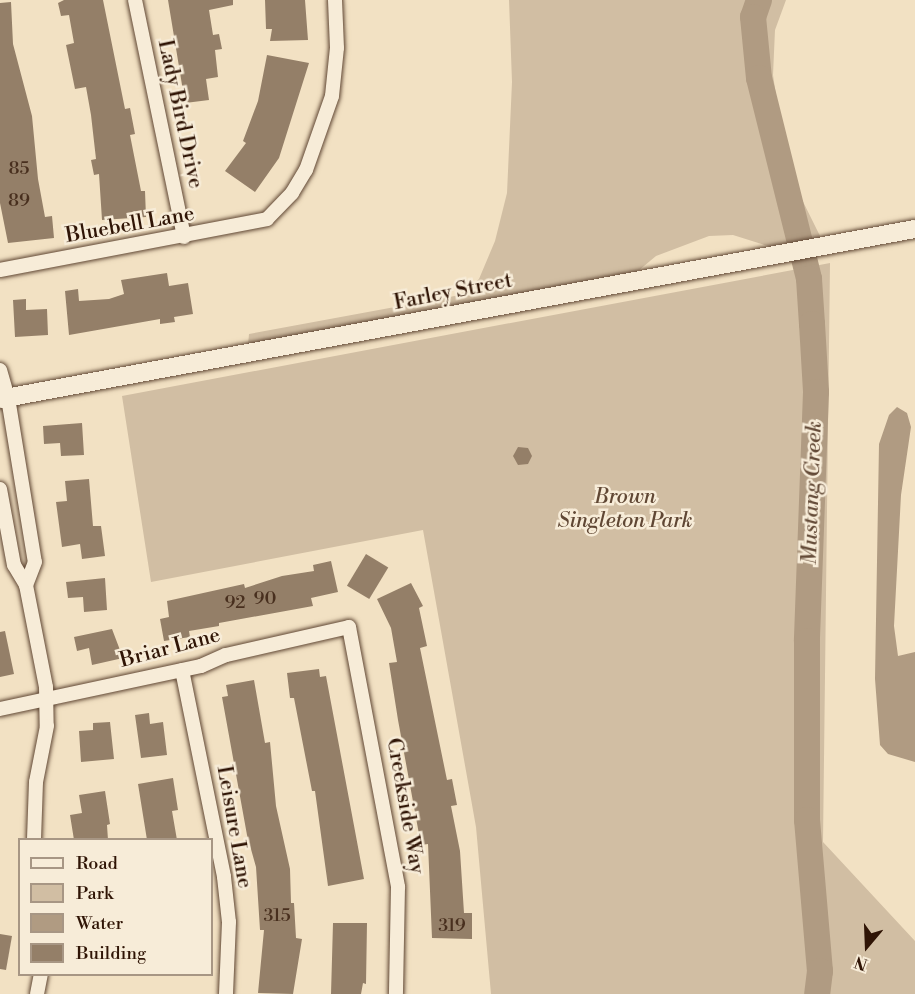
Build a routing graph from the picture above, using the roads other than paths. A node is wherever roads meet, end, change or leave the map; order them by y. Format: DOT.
graph roads {
  1 [pos="135,0"];
  2 [pos="334,0"];
  3 [pos="915,229"];
  4 [pos="184,237"];
  5 [pos="0,270"];
  6 [pos="0,370"];
  7 [pos="4,398"];
  8 [pos="0,489"];
  9 [pos="29,518"];
  10 [pos="2,520"];
  11 [pos="26,585"];
  12 [pos="350,627"];
  13 [pos="182,669"];
  14 [pos="47,699"];
  15 [pos="0,709"];
  16 [pos="34,838"];
  17 [pos="41,976"];
  18 [pos="37,994"];
  19 [pos="226,994"];
  20 [pos="396,994"];
  1 -- 4 [label="street, Lady Bird Drive"];
  2 -- 4 [label="street, Bluebell Lane"];
  3 -- 7 [label="street, Farley Street"];
  4 -- 5 [label="street, Bluebell Lane"];
  6 -- 7 [label="street"];
  7 -- 9 [label="street"];
  8 -- 10 [label="street"];
  9 -- 10 [label="street"];
  9 -- 11 [label="street"];
  10 -- 11 [label="street"];
  11 -- 14 [label="street"];
  12 -- 13 [label="street, Briar Lane"];
  12 -- 20 [label="street, Creekside Way"];
  13 -- 14 [label="street, Briar Lane"];
  13 -- 19 [label="street, Leisure Lane"];
  14 -- 15 [label="street, Briar Lane"];
  14 -- 16 [label="street"];
  17 -- 18 [label="street"];
}
